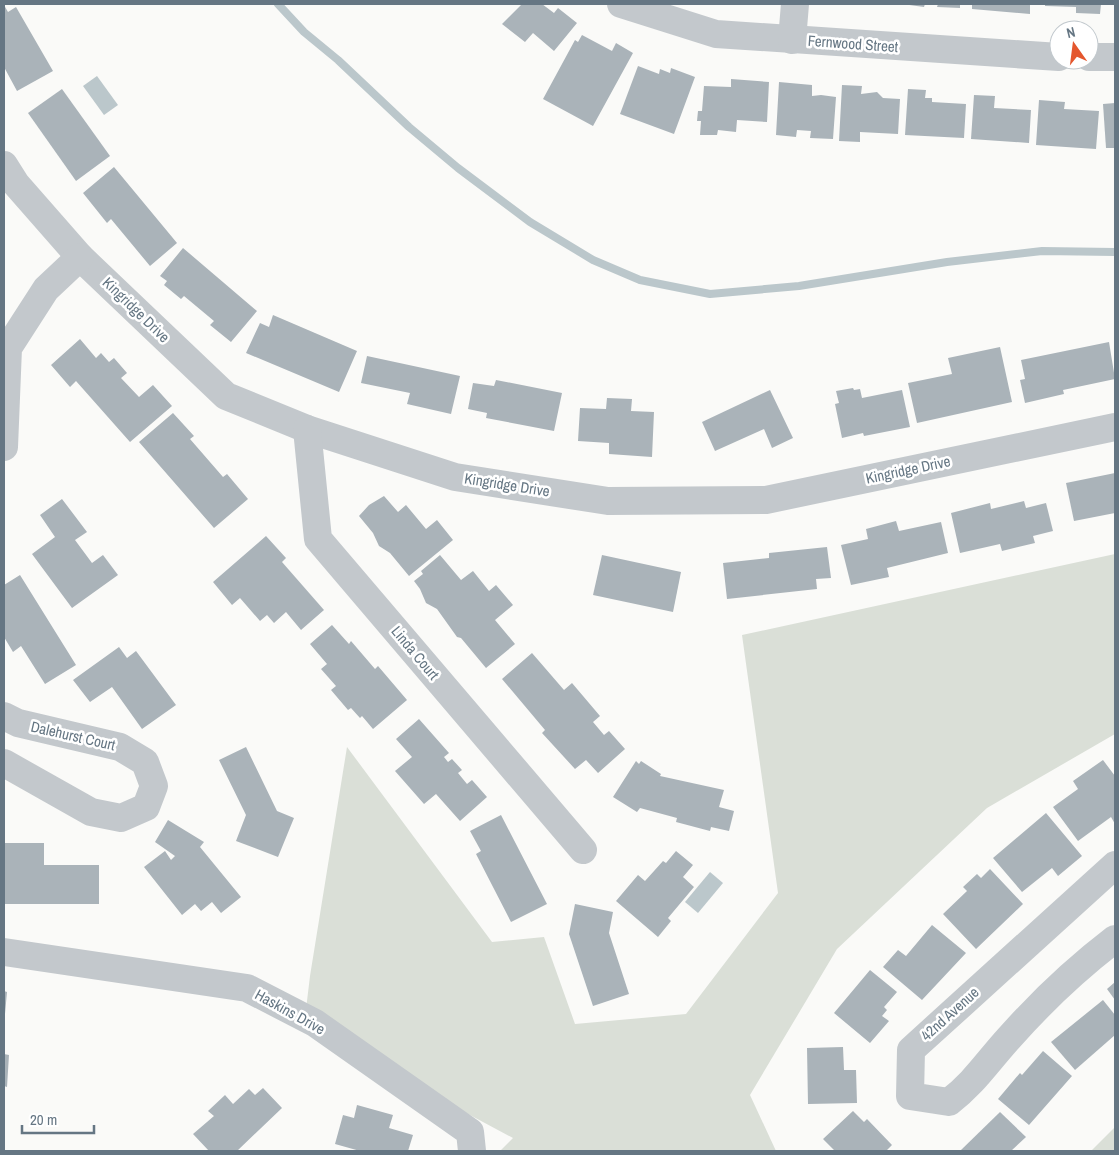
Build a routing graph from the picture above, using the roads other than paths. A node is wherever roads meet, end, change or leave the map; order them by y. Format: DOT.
graph roads {
  1 [pos="621,4"];
  2 [pos="794,4"];
  3 [pos="645,9"];
  4 [pos="792,40"];
  5 [pos="1049,56"];
  6 [pos="1099,57"];
  7 [pos="1115,57"];
  8 [pos="4,165"];
  9 [pos="80,258"];
  10 [pos="1115,426"];
  11 [pos="307,430"];
  12 [pos="4,448"];
  13 [pos="4,716"];
  14 [pos="4,763"];
  15 [pos="583,850"];
  16 [pos="1115,865"];
  17 [pos="1115,939"];
  18 [pos="4,952"];
  19 [pos="472,1151"];
  1 -- 3 [label="street, Fernwood Street"];
  2 -- 4 [label="street"];
  3 -- 4 [label="street, Fernwood Street"];
  4 -- 5 [label="street, Fernwood Street"];
  6 -- 7 [label="street"];
  8 -- 9 [label="street, Kingridge Drive"];
  9 -- 11 [label="street, Kingridge Drive"];
  9 -- 12 [label="street"];
  10 -- 11 [label="street, Kingridge Drive"];
  11 -- 15 [label="street, Linda Court"];
  13 -- 14 [label="street, Dalehurst Court"];
  16 -- 17 [label="street, 42nd Avenue"];
  18 -- 19 [label="street, Haskins Drive"];
}
